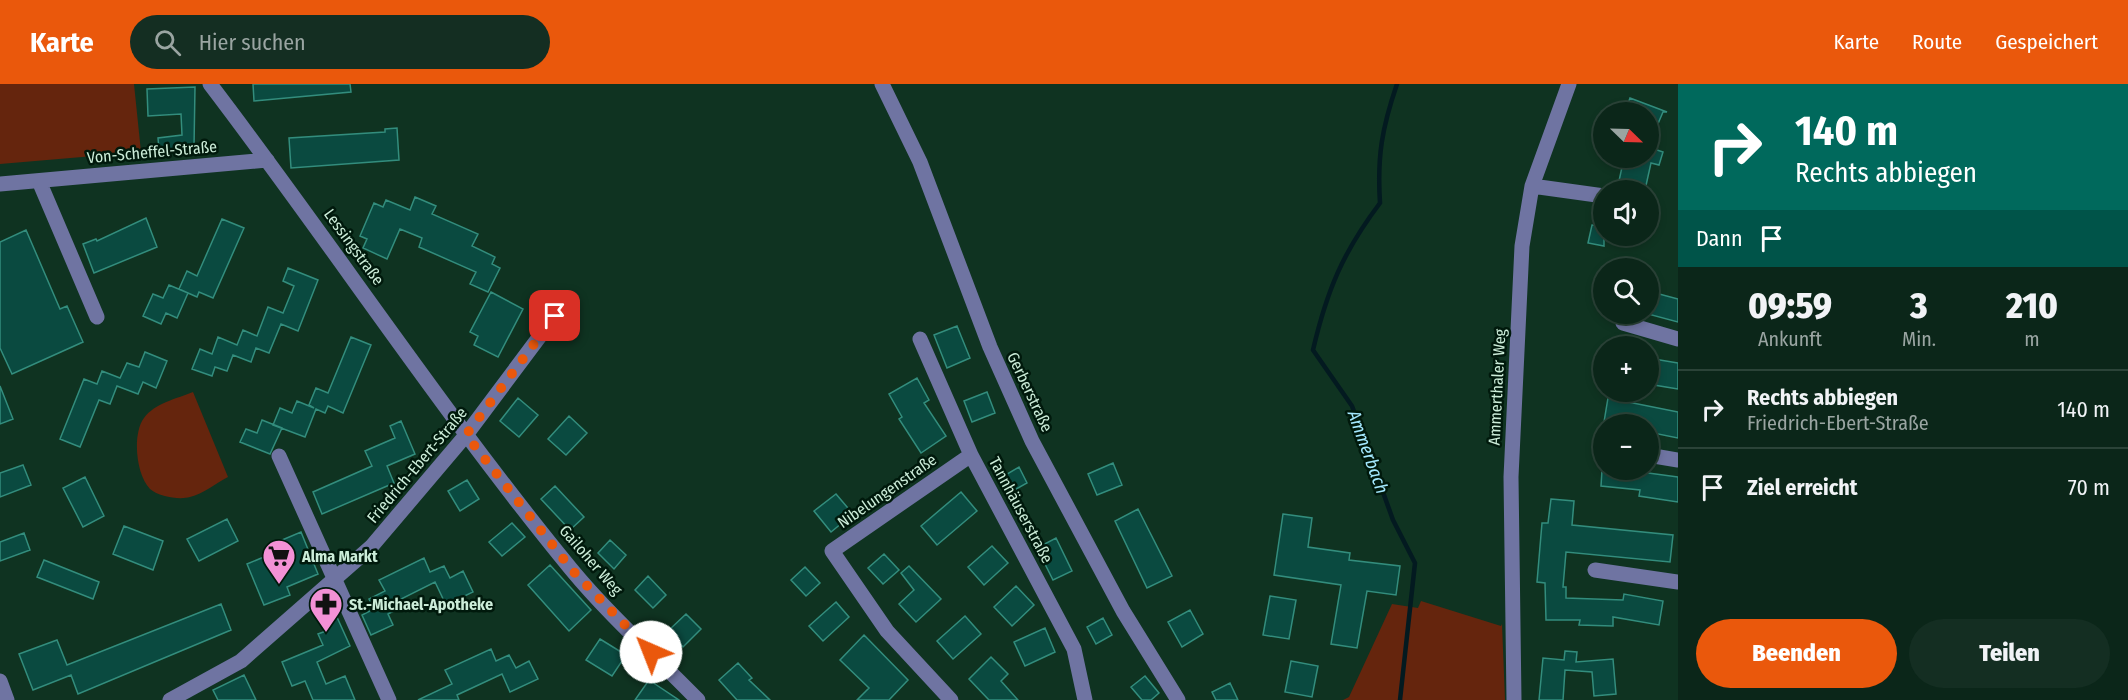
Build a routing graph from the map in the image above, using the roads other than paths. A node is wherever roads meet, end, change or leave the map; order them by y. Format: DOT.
graph roads {
  1 [pos="210,84"];
  2 [pos="882,84"];
  3 [pos="1569,84"];
  4 [pos="267,160"];
  5 [pos="39,181"];
  6 [pos="0,184"];
  7 [pos="1532,186"];
  8 [pos="1593,194"];
  9 [pos="97,316"];
  10 [pos="555,316"];
  11 [pos="1626,324"];
  12 [pos="920,339"];
  13 [pos="1678,339"];
  14 [pos="466,435"];
  15 [pos="971,455"];
  16 [pos="279,456"];
  17 [pos="1659,457"];
  18 [pos="1678,460"];
  19 [pos="1595,570"];
  20 [pos="334,581"];
  21 [pos="1678,582"];
  22 [pos="0,681"];
  23 [pos="7,700"];
  24 [pos="170,700"];
  25 [pos="389,700"];
  26 [pos="698,700"];
  27 [pos="951,700"];
  28 [pos="1085,700"];
  29 [pos="1178,700"];
  30 [pos="1514,700"];
  1 -- 4 [label="street, Lessingstraße"];
  2 -- 29 [label="street, Gerberstraße"];
  3 -- 7 [label="street, Ammerthaler Weg"];
  4 -- 5 [label="street, Von-Scheffel-Straße"];
  4 -- 14 [label="street, Lessingstraße"];
  5 -- 6 [label="street, Von-Scheffel-Straße"];
  5 -- 9 [label="street"];
  7 -- 8 [label="street"];
  7 -- 30 [label="street, Ammerthaler Weg"];
  10 -- 14 [label="street, Friedrich-Ebert-Straße"];
  11 -- 13 [label="street"];
  12 -- 15 [label="street, Tannhäuserstraße"];
  14 -- 20 [label="street, Friedrich-Ebert-Straße"];
  14 -- 26 [label="street, Gailoher Weg"];
  15 -- 27 [label="street, Nibelungenstraße"];
  15 -- 28 [label="street, Tannhäuserstraße"];
  16 -- 20 [label="street"];
  17 -- 18 [label="street"];
  19 -- 21 [label="street"];
  20 -- 24 [label="street, Friedrich-Ebert-Straße"];
  20 -- 25 [label="street"];
  22 -- 23 [label="street"];
}
